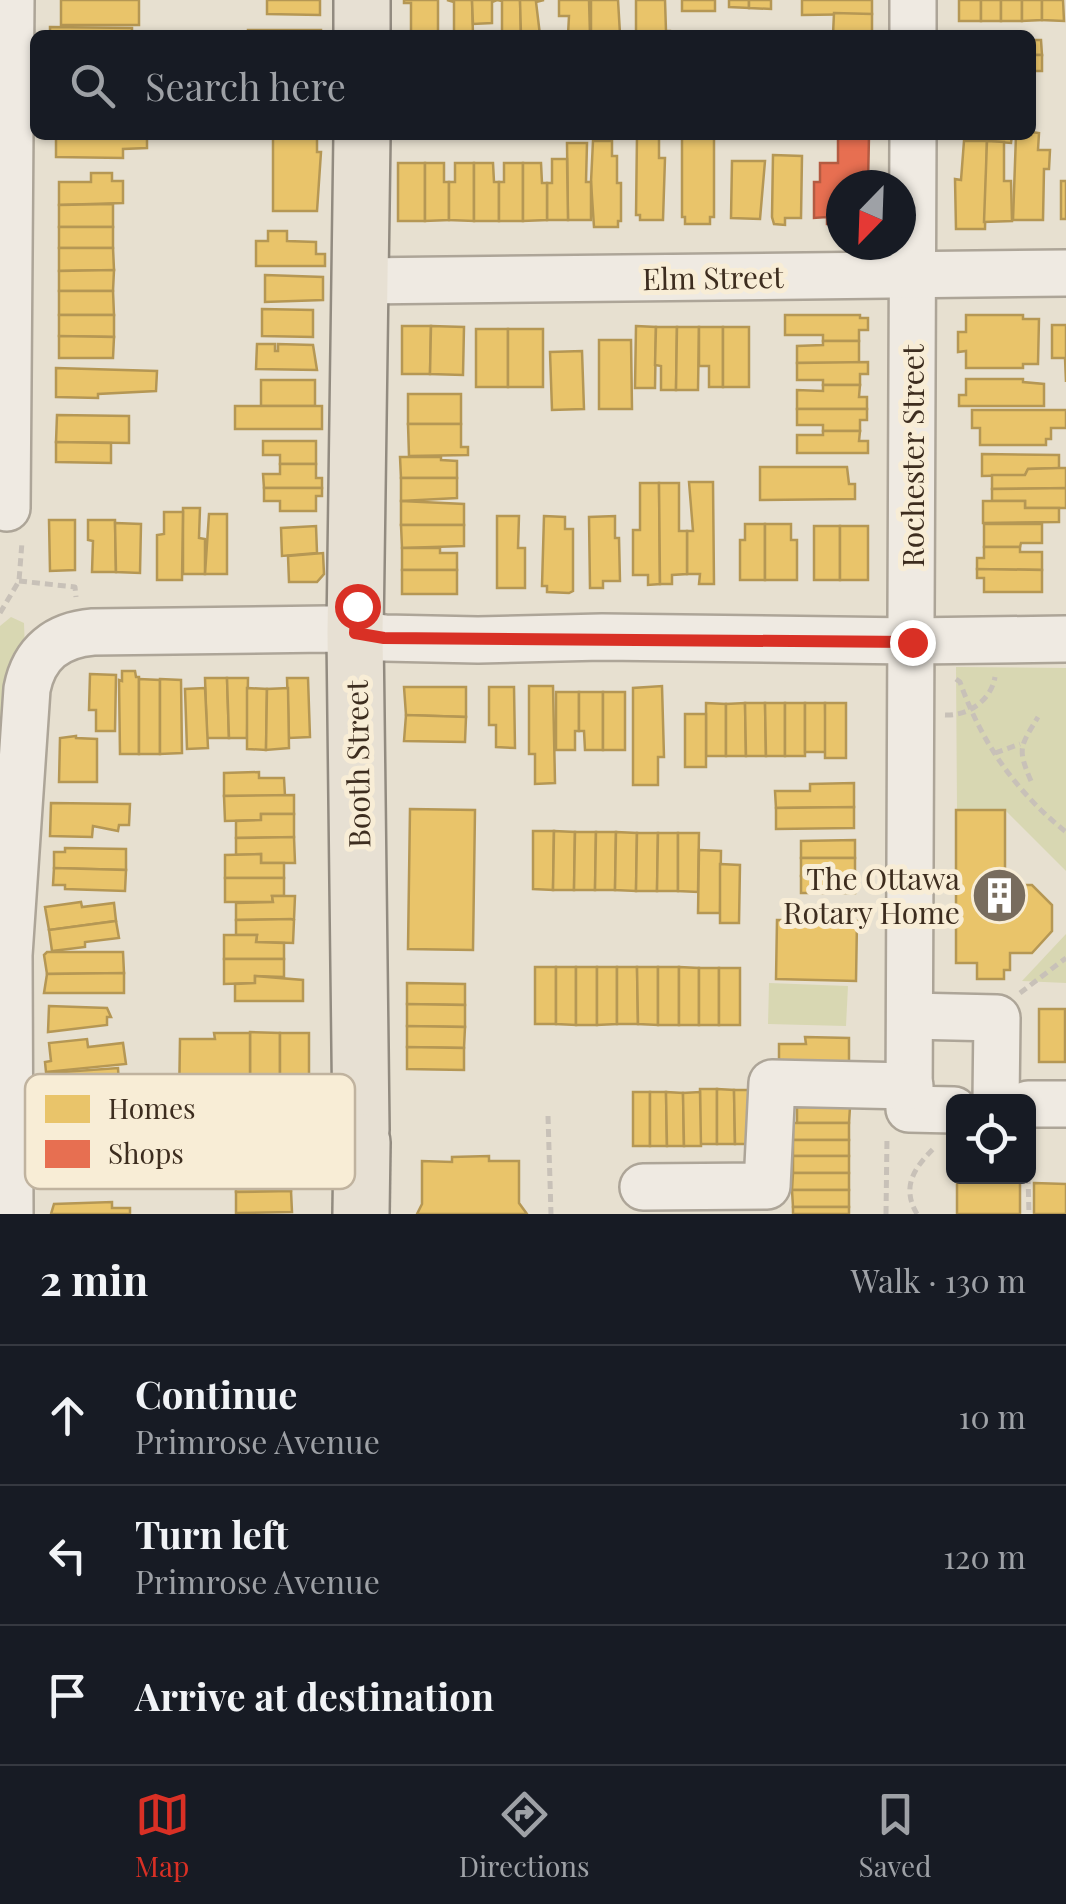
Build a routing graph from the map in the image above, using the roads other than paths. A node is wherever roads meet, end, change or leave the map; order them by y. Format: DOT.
graph roads {
  1 [pos="11,0"];
  2 [pos="362,0"];
  3 [pos="913,0"];
  4 [pos="362,30"];
  5 [pos="913,30"];
  6 [pos="362,140"];
  7 [pos="913,140"];
  8 [pos="1066,273"];
  9 [pos="913,274"];
  10 [pos="361,281"];
  11 [pos="7,508"];
  12 [pos="355,633"];
  13 [pos="1066,640"];
  14 [pos="912,642"];
  15 [pos="911,1016"];
  16 [pos="996,1094"];
  17 [pos="909,1097"];
  18 [pos="1036,1104"];
  19 [pos="1066,1104"];
  20 [pos="946,1108"];
  21 [pos="642,1187"];
  22 [pos="10,1214"];
  23 [pos="361,1214"];
  1 -- 11 [label="street"];
  2 -- 4 [label="main road"];
  3 -- 5 [label="street"];
  6 -- 10 [label="main road, Booth Street"];
  7 -- 9 [label="street, Rochester Street"];
  8 -- 9 [label="street, Elm Street"];
  9 -- 10 [label="street, Elm Street"];
  9 -- 14 [label="street, Rochester Street"];
  10 -- 12 [label="main road, Booth Street"];
  12 -- 14 [label="street"];
  12 -- 22 [label="street"];
  12 -- 23 [label="main road, Booth Street"];
  13 -- 14 [label="street"];
  14 -- 15 [label="street, Rochester Street"];
  15 -- 16 [label="street"];
  15 -- 17 [label="street, Rochester Street"];
  17 -- 20 [label="street"];
  17 -- 21 [label="street"];
  18 -- 19 [label="street"];
}
